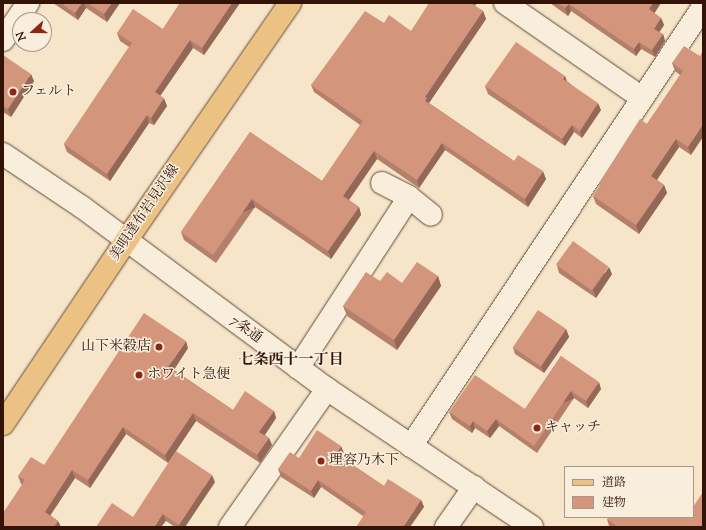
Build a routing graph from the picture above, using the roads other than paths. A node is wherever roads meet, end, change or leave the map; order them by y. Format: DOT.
graph roads {
  1 [pos="28,3"];
  2 [pos="290,3"];
  3 [pos="515,6"];
  4 [pos="703,7"];
  5 [pos="3,40"];
  6 [pos="642,98"];
  7 [pos="3,154"];
  8 [pos="382,183"];
  9 [pos="409,197"];
  10 [pos="431,215"];
  11 [pos="126,241"];
  12 [pos="298,368"];
  13 [pos="327,389"];
  14 [pos="3,424"];
  15 [pos="412,446"];
  16 [pos="474,487"];
  17 [pos="230,527"];
  18 [pos="446,527"];
  19 [pos="532,527"];
  1 -- 5 [label="street"];
  2 -- 11 [label="main road, 美唄達布岩見沢線"];
  3 -- 6 [label="street"];
  4 -- 6 [label="street"];
  6 -- 15 [label="street"];
  7 -- 11 [label="street, 7条通"];
  8 -- 9 [label="street"];
  9 -- 10 [label="street"];
  9 -- 12 [label="street"];
  11 -- 12 [label="street, 7条通"];
  11 -- 14 [label="main road, 美唄達布岩見沢線"];
  12 -- 13 [label="street, 7条通"];
  13 -- 15 [label="street, 7条通"];
  13 -- 17 [label="street"];
  15 -- 16 [label="street, 7条通"];
  16 -- 18 [label="street"];
  16 -- 19 [label="street, 7条通"];
}
